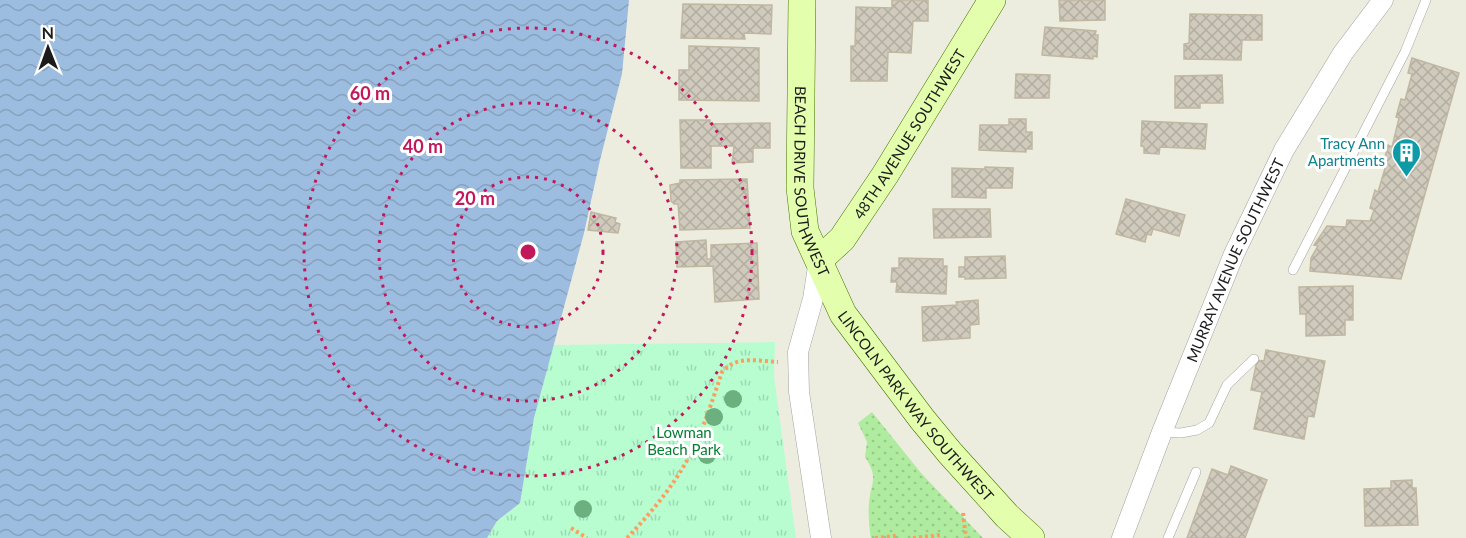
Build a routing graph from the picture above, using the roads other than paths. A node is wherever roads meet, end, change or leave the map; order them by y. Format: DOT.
graph roads {
  1 [pos="802,0"];
  2 [pos="992,0"];
  3 [pos="1383,0"];
  4 [pos="1426,0"];
  5 [pos="819,260"];
  6 [pos="1293,270"];
  7 [pos="1254,358"];
  8 [pos="1162,432"];
  9 [pos="1196,472"];
  10 [pos="821,538"];
  11 [pos="1031,538"];
  12 [pos="1122,538"];
  13 [pos="1168,538"];
  1 -- 5 [label="main road, BEACH DRIVE SOUTHWEST"];
  2 -- 5 [label="main road, 48TH AVENUE SOUTHWEST"];
  3 -- 8 [label="street, MURRAY AVENUE SOUTHWEST"];
  4 -- 6 [label="lane"];
  5 -- 10 [label="street, BEACH DRIVE SOUTHWEST"];
  5 -- 11 [label="main road, LINCOLN PARK WAY SOUTHWEST"];
  7 -- 8 [label="lane"];
  8 -- 12 [label="street, MURRAY AVENUE SOUTHWEST"];
  9 -- 13 [label="lane"];
}
